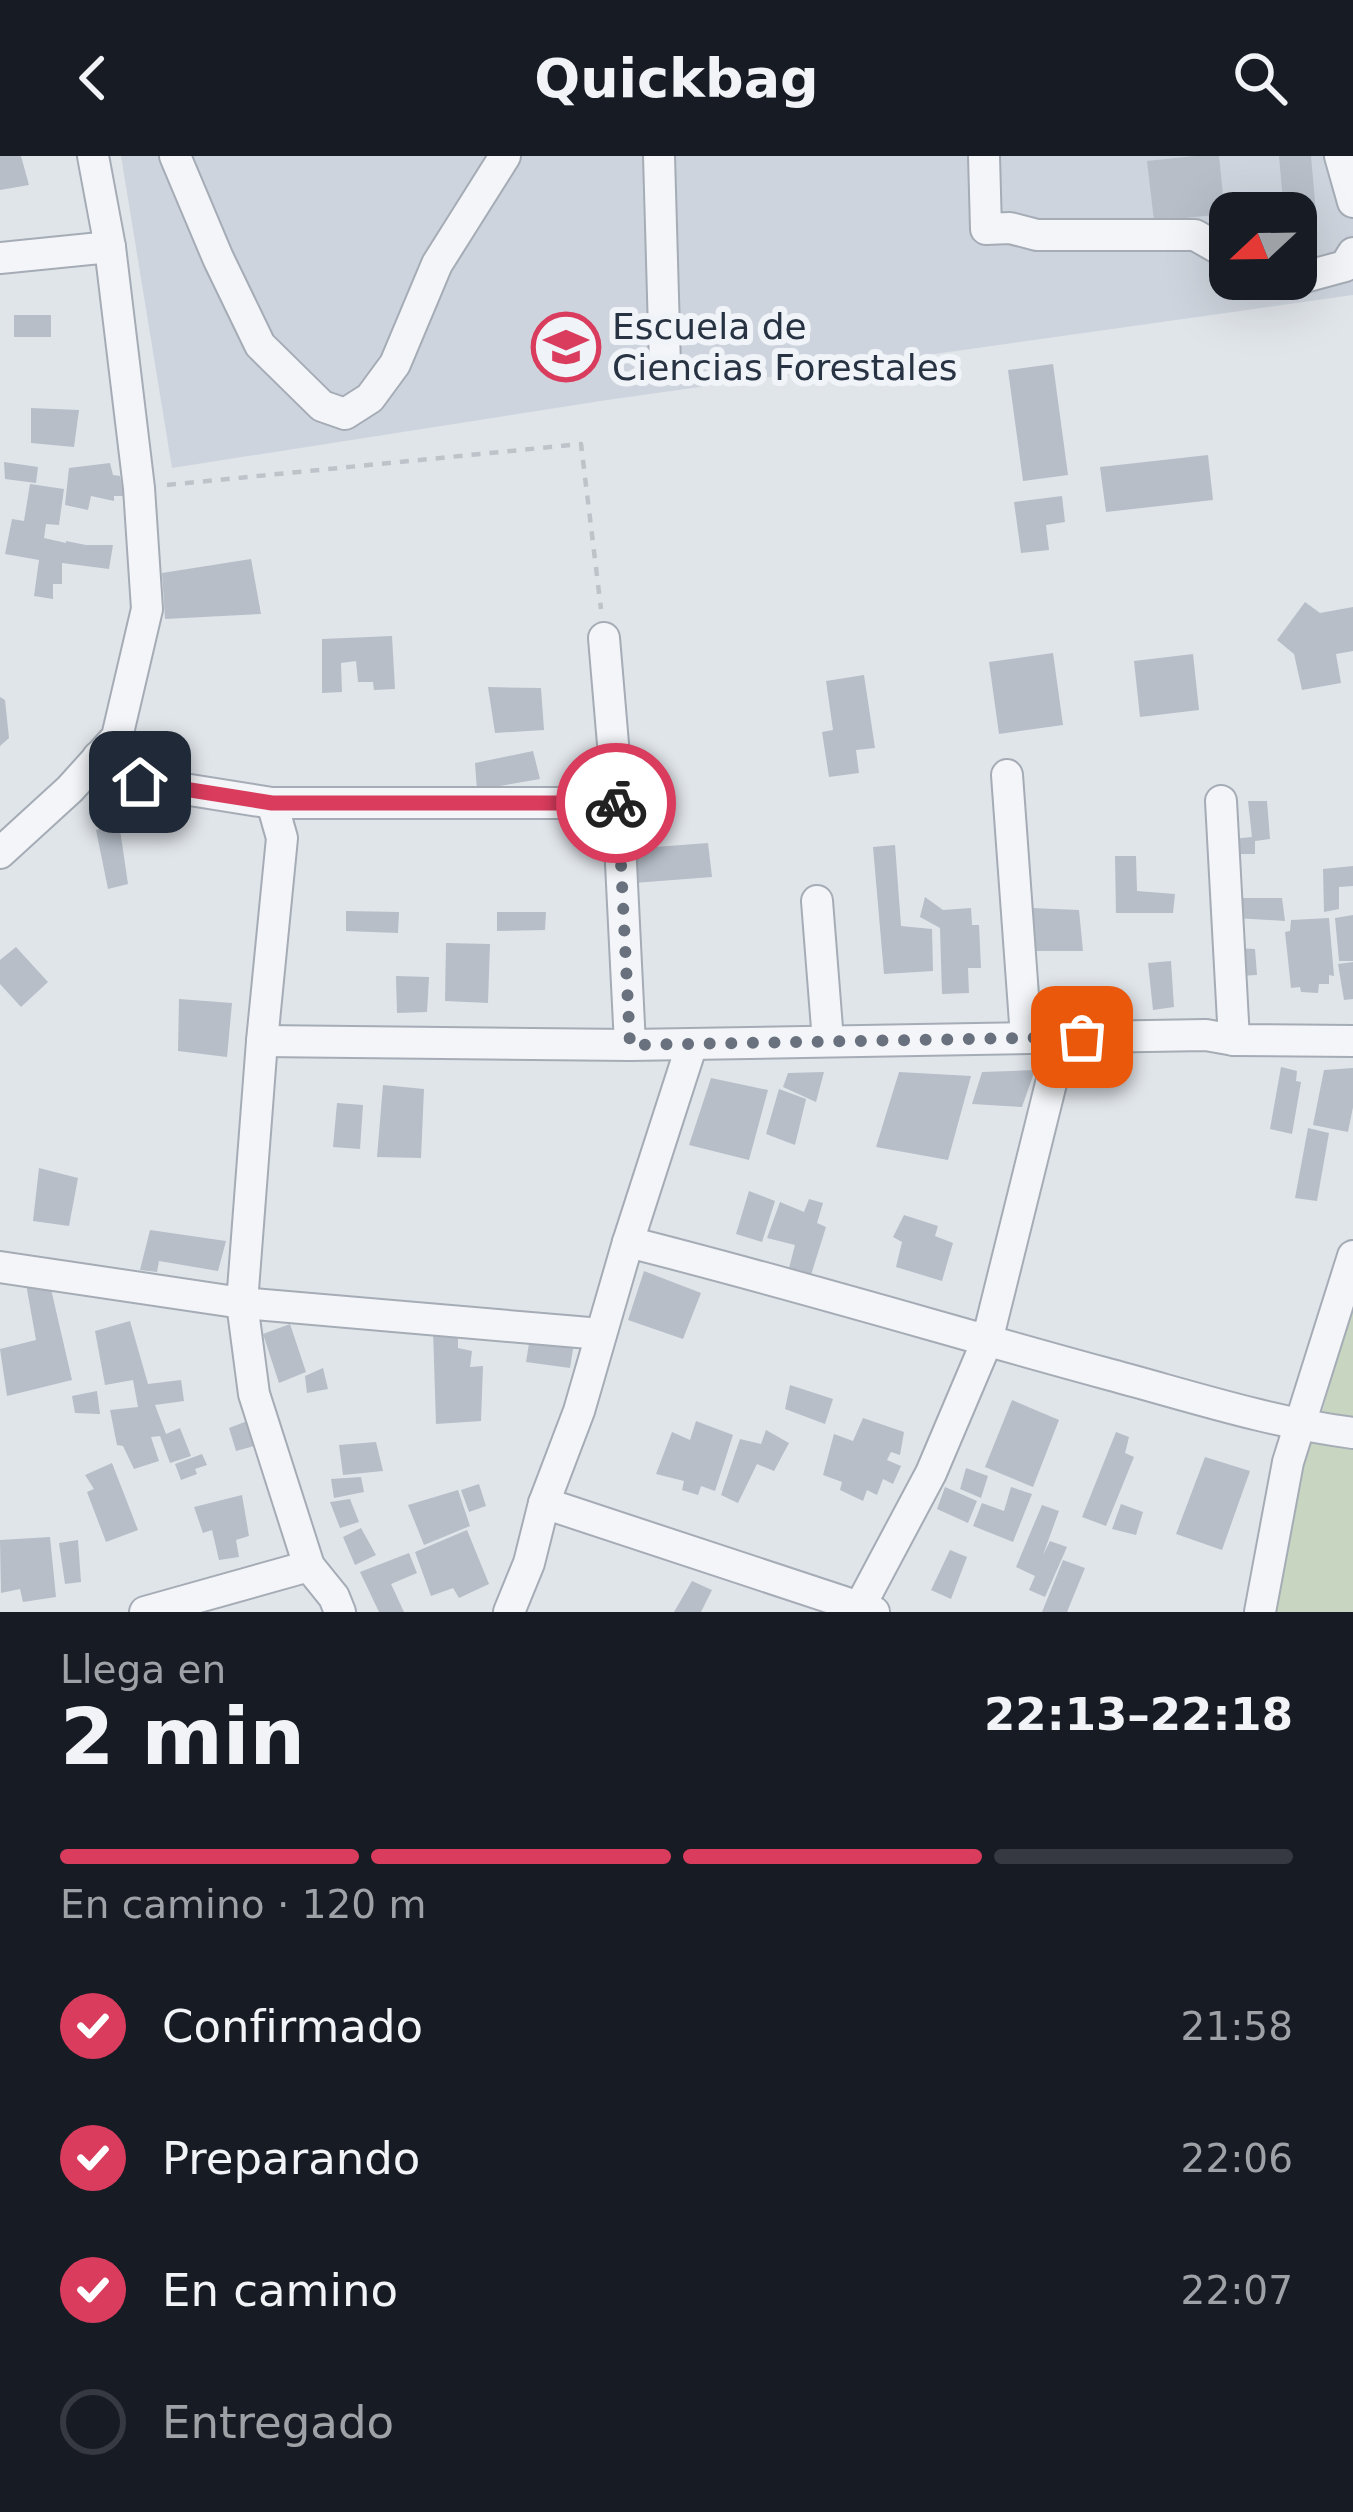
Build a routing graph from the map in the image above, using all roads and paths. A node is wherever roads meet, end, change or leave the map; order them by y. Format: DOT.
graph roads {
  1 [pos="93,156"];
  2 [pos="175,156"];
  3 [pos="505,156"];
  4 [pos="659,156"];
  5 [pos="984,156"];
  6 [pos="1340,156"];
  7 [pos="1353,202"];
  8 [pos="1209,243"];
  9 [pos="110,247"];
  10 [pos="1353,253"];
  11 [pos="0,258"];
  12 [pos="1317,274"];
  13 [pos="665,366"];
  14 [pos="139,488"];
  15 [pos="604,638"];
  16 [pos="98,757"];
  17 [pos="1006,775"];
  18 [pos="1221,801"];
  19 [pos="272,803"];
  20 [pos="618,803"];
  21 [pos="0,853"];
  22 [pos="818,902"];
  23 [pos="1026,1037"];
  24 [pos="1062,1039"];
  25 [pos="1234,1040"];
  26 [pos="262,1041"];
  27 [pos="828,1041"];
  28 [pos="1353,1041"];
  29 [pos="692,1044"];
  30 [pos="630,1045"];
  31 [pos="628,1242"];
  32 [pos="1353,1256"];
  33 [pos="0,1267"];
  34 [pos="242,1303"];
  35 [pos="602,1334"];
  36 [pos="987,1341"];
  37 [pos="1299,1426"];
  38 [pos="1353,1433"];
  39 [pos="544,1503"];
  40 [pos="309,1566"];
  41 [pos="863,1610"];
  42 [pos="145,1612"];
  43 [pos="340,1612"];
  44 [pos="508,1612"];
  45 [pos="1260,1612"];
  1 -- 9 [label="street"];
  2 -- 3 [label="street"];
  4 -- 13 [label="street"];
  5 -- 8 [label="street"];
  6 -- 7 [label="street"];
  9 -- 11 [label="street"];
  9 -- 14 [label="street"];
  10 -- 12 [label="street"];
  14 -- 15 [label="path"];
  14 -- 16 [label="street"];
  15 -- 20 [label="street"];
  16 -- 19 [label="street"];
  16 -- 21 [label="street"];
  17 -- 23 [label="street"];
  18 -- 25 [label="street"];
  19 -- 20 [label="street"];
  19 -- 26 [label="street"];
  20 -- 30 [label="street"];
  22 -- 27 [label="street"];
  23 -- 24 [label="street"];
  23 -- 27 [label="street"];
  24 -- 25 [label="street"];
  24 -- 36 [label="street"];
  25 -- 28 [label="street"];
  26 -- 30 [label="street"];
  26 -- 34 [label="street"];
  27 -- 29 [label="street"];
  29 -- 30 [label="street"];
  29 -- 31 [label="street"];
  31 -- 35 [label="street"];
  31 -- 36 [label="street"];
  32 -- 37 [label="street"];
  33 -- 34 [label="street"];
  34 -- 35 [label="street"];
  34 -- 40 [label="street"];
  35 -- 39 [label="street"];
  36 -- 37 [label="street"];
  36 -- 41 [label="street"];
  37 -- 38 [label="street"];
  37 -- 45 [label="street"];
  39 -- 41 [label="street"];
  39 -- 44 [label="street"];
  40 -- 42 [label="street"];
  40 -- 43 [label="street"];
}
